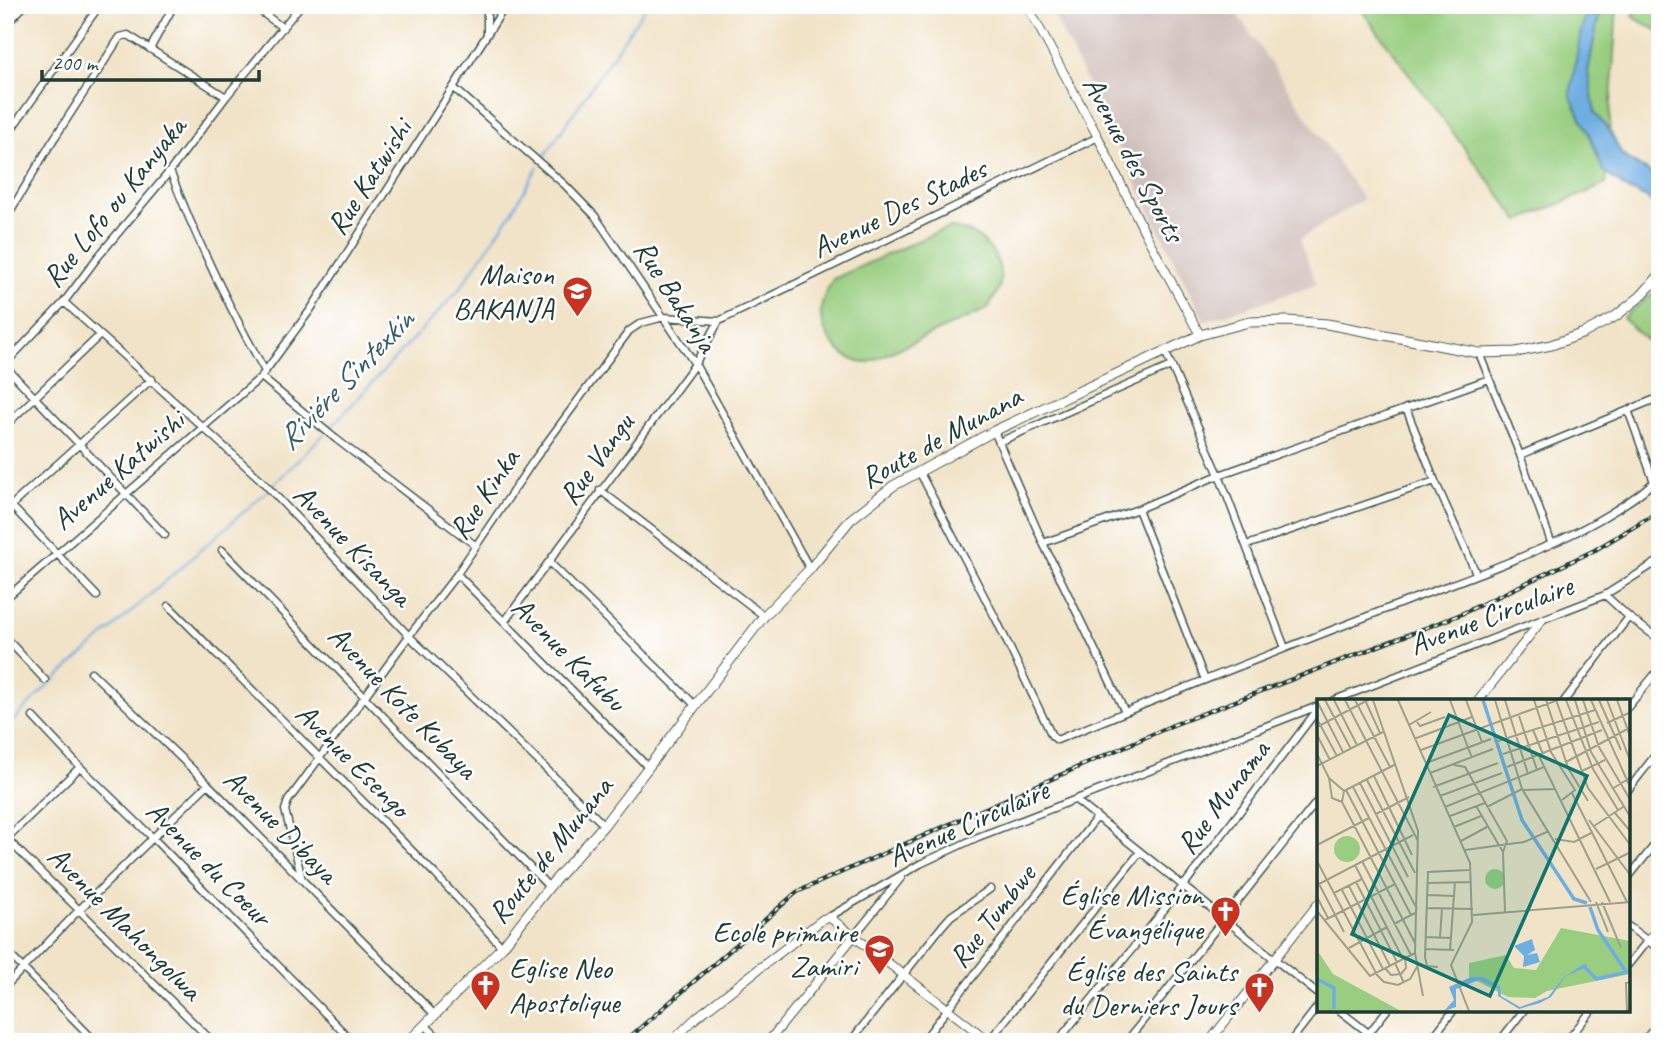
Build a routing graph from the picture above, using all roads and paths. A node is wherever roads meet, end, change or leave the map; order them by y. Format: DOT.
graph roads {
  1 [pos="25,5"];
  2 [pos="100,5"];
  3 [pos="174,5"];
  4 [pos="251,5"];
  5 [pos="301,5"];
  6 [pos="487,5"];
  7 [pos="506,5"];
  8 [pos="1027,5"];
  9 [pos="5,26"];
  10 [pos="283,28"];
  11 [pos="487,35"];
  12 [pos="150,49"];
  13 [pos="454,88"];
  14 [pos="226,97"];
  15 [pos="1098,137"];
  16 [pos="5,138"];
  17 [pos="170,171"];
  18 [pos="5,220"];
  19 [pos="1660,275"];
  20 [pos="64,302"];
  21 [pos="664,317"];
  22 [pos="719,321"];
  23 [pos="100,335"];
  24 [pos="1200,335"];
  25 [pos="1165,351"];
  26 [pos="1479,353"];
  27 [pos="695,364"];
  28 [pos="5,365"];
  29 [pos="1171,366"];
  30 [pos="263,374"];
  31 [pos="152,379"];
  32 [pos="1489,379"];
  33 [pos="36,398"];
  34 [pos="1653,400"];
  35 [pos="1406,408"];
  36 [pos="1629,410"];
  37 [pos="5,426"];
  38 [pos="203,426"];
  39 [pos="994,431"];
  40 [pos="999,442"];
  41 [pos="80,446"];
  42 [pos="1520,455"];
  43 [pos="919,471"];
  44 [pos="1219,475"];
  45 [pos="1657,480"];
  46 [pos="1435,481"];
  47 [pos="600,490"];
  48 [pos="125,493"];
  49 [pos="5,499"];
  50 [pos="11,506"];
  51 [pos="1138,509"];
  52 [pos="5,512"];
  53 [pos="165,535"];
  54 [pos="1552,542"];
  55 [pos="1043,543"];
  56 [pos="1247,545"];
  57 [pos="476,546"];
  58 [pos="222,550"];
  59 [pos="56,554"];
  60 [pos="1660,560"];
  61 [pos="548,562"];
  62 [pos="810,569"];
  63 [pos="1476,573"];
  64 [pos="457,574"];
  65 [pos="1605,595"];
  66 [pos="97,596"];
  67 [pos="5,599"];
  68 [pos="169,606"];
  69 [pos="764,617"];
  70 [pos="1629,617"];
  71 [pos="1542,620"];
  72 [pos="505,621"];
  73 [pos="409,636"];
  74 [pos="5,637"];
  75 [pos="1660,640"];
  76 [pos="1285,648"];
  77 [pos="1660,668"];
  78 [pos="91,672"];
  79 [pos="45,680"];
  80 [pos="1205,680"];
  81 [pos="365,695"];
  82 [pos="1340,699"];
  83 [pos="1480,699"];
  84 [pos="1566,699"];
  85 [pos="695,705"];
  86 [pos="1630,705"];
  87 [pos="1317,708"];
  88 [pos="1317,709"];
  89 [pos="1125,712"];
  90 [pos="33,717"];
  91 [pos="1660,749"];
  92 [pos="321,759"];
  93 [pos="79,767"];
  94 [pos="648,767"];
  95 [pos="208,784"];
  96 [pos="1630,787"];
  97 [pos="1077,801"];
  98 [pos="1317,801"];
  99 [pos="1097,817"];
  100 [pos="604,825"];
  101 [pos="152,837"];
  102 [pos="6,838"];
  103 [pos="1660,838"];
  104 [pos="1140,852"];
  105 [pos="904,875"];
  106 [pos="1630,876"];
  107 [pos="302,879"];
  108 [pos="1184,886"];
  109 [pos="549,887"];
  110 [pos="990,889"];
  111 [pos="1317,905"];
  112 [pos="80,909"];
  113 [pos="829,917"];
  114 [pos="1225,919"];
  115 [pos="1660,925"];
  116 [pos="1630,927"];
  117 [pos="854,936"];
  118 [pos="1647,940"];
  119 [pos="502,947"];
  120 [pos="5,950"];
  121 [pos="1660,950"];
  122 [pos="1275,960"];
  123 [pos="1630,961"];
  124 [pos="24,969"];
  125 [pos="904,974"];
  126 [pos="5,987"];
  127 [pos="1317,993"];
  128 [pos="1317,1007"];
  129 [pos="948,1009"];
  130 [pos="1342,1012"];
  131 [pos="1385,1012"];
  132 [pos="1452,1012"];
  133 [pos="1522,1012"];
  134 [pos="1590,1012"];
  135 [pos="435,1015"];
  136 [pos="1660,1021"];
  137 [pos="425,1025"];
  138 [pos="1369,1033"];
  139 [pos="989,1041"];
  140 [pos="96,1042"];
  141 [pos="212,1042"];
  142 [pos="353,1042"];
  143 [pos="408,1042"];
  144 [pos="443,1042"];
  145 [pos="671,1042"];
  146 [pos="768,1042"];
  147 [pos="850,1042"];
  148 [pos="922,1042"];
  149 [pos="1057,1042"];
  150 [pos="1126,1042"];
  151 [pos="1209,1042"];
  152 [pos="1290,1042"];
  153 [pos="1362,1042"];
  154 [pos="1380,1042"];
  155 [pos="1429,1042"];
  156 [pos="1500,1042"];
  157 [pos="1566,1042"];
  158 [pos="1643,1042"];
  1 -- 9 [label="street"];
  2 -- 16 [label="street"];
  3 -- 12 [label="street"];
  4 -- 10 [label="street"];
  5 -- 10 [label="street, Rue Lofo ou Kanyaka"];
  6 -- 11 [label="street"];
  7 -- 11 [label="street, Rue Katwishi"];
  8 -- 15 [label="street, Avenue des Sports"];
  10 -- 14 [label="street, Rue Lofo ou Kanyaka"];
  11 -- 13 [label="street, Rue Katwishi"];
  12 -- 14 [label="street"];
  12 -- 18 [label="street"];
  13 -- 21 [label="street, Rue Bakanja"];
  13 -- 30 [label="street, Rue Katwishi"];
  14 -- 17 [label="street, Rue Lofo ou Kanyaka"];
  15 -- 22 [label="street, Avenue Des Stades"];
  15 -- 24 [label="street, Avenue des Sports"];
  17 -- 20 [label="street, Rue Lofo ou Kanyaka"];
  17 -- 30 [label="street"];
  19 -- 26 [label="main road, Route de Munana"];
  20 -- 23 [label="street, Avenue Kisanga"];
  20 -- 28 [label="street, Rue Lofo ou Kanyaka"];
  21 -- 22 [label="street, Rue Kinka"];
  21 -- 27 [label="street, Rue Bakanja"];
  21 -- 57 [label="street, Rue Kinka"];
  22 -- 27 [label="street, Rue Vangu"];
  23 -- 31 [label="street, Avenue Kisanga"];
  23 -- 33 [label="street"];
  24 -- 25 [label="main road, Route de Munana"];
  24 -- 26 [label="main road, Route de Munana"];
  25 -- 29 [label="street"];
  25 -- 39 [label="main road, Route de Munana"];
  26 -- 32 [label="street"];
  27 -- 47 [label="street, Rue Vangu"];
  27 -- 62 [label="street, Rue Bakanja"];
  28 -- 33 [label="street"];
  29 -- 40 [label="street"];
  29 -- 44 [label="street"];
  30 -- 38 [label="street, Avenue Katwishi"];
  30 -- 57 [label="street"];
  31 -- 38 [label="street, Avenue Kisanga"];
  31 -- 41 [label="street"];
  32 -- 35 [label="street"];
  32 -- 42 [label="street"];
  33 -- 37 [label="street"];
  33 -- 41 [label="street"];
  34 -- 36 [label="street"];
  35 -- 44 [label="street"];
  35 -- 46 [label="street"];
  36 -- 42 [label="street"];
  36 -- 45 [label="street"];
  38 -- 48 [label="street, Avenue Katwishi"];
  38 -- 73 [label="street, Avenue Kisanga"];
  39 -- 40 [label="street"];
  39 -- 43 [label="main road, Route de Munana"];
  40 -- 55 [label="street"];
  41 -- 48 [label="street"];
  41 -- 50 [label="street"];
  42 -- 54 [label="street"];
  43 -- 62 [label="main road, Route de Munana"];
  43 -- 89 [label="street"];
  44 -- 51 [label="street"];
  44 -- 56 [label="street"];
  45 -- 54 [label="street"];
  46 -- 56 [label="street"];
  46 -- 63 [label="street"];
  47 -- 61 [label="street, Rue Vangu"];
  47 -- 69 [label="street"];
  48 -- 53 [label="street"];
  48 -- 59 [label="street, Avenue Katwishi"];
  49 -- 50 [label="street"];
  50 -- 52 [label="street"];
  50 -- 59 [label="street"];
  51 -- 55 [label="street"];
  51 -- 80 [label="street"];
  54 -- 63 [label="street"];
  55 -- 89 [label="street"];
  56 -- 76 [label="street"];
  57 -- 64 [label="street, Rue Kinka"];
  58 -- 81 [label="street, Avenue Kote Kubaya"];
  59 -- 66 [label="street"];
  59 -- 67 [label="street, Avenue Katwishi"];
  60 -- 65 [label="street, Avenue Circulaire"];
  61 -- 72 [label="street, Rue Vangu"];
  61 -- 85 [label="street"];
  62 -- 69 [label="main road, Route de Munana"];
  63 -- 76 [label="street"];
  64 -- 72 [label="street, Avenue Kafubu"];
  64 -- 73 [label="street, Rue Kinka"];
  65 -- 70 [label="street"];
  65 -- 71 [label="street, Avenue Circulaire"];
  68 -- 92 [label="street, Avenue Esengo"];
  69 -- 85 [label="main road, Route de Munana"];
  70 -- 75 [label="street"];
  70 -- 84 [label="street"];
  71 -- 82 [label="street, Avenue Circulaire"];
  71 -- 83 [label="street"];
  72 -- 94 [label="street, Avenue Kafubu"];
  73 -- 81 [label="street, Rue Kinka"];
  73 -- 100 [label="street, Avenue Kisanga"];
  74 -- 79 [label="street"];
  76 -- 80 [label="street"];
  77 -- 86 [label="street"];
  78 -- 95 [label="street, Avenue Dibaya"];
  80 -- 89 [label="street"];
  81 -- 92 [label="street, Rue Kinka"];
  81 -- 109 [label="street, Avenue Kote Kubaya"];
  85 -- 94 [label="main road, Route de Munana"];
  87 -- 97 [label="street, Avenue Circulaire"];
  88 -- 108 [label="street, Rue Munama"];
  90 -- 93 [label="street, Avenue du Coeur"];
  91 -- 96 [label="street"];
  92 -- 107 [label="street, Rue Kinka"];
  92 -- 119 [label="street, Avenue Esengo"];
  93 -- 101 [label="street, Avenue du Coeur"];
  93 -- 102 [label="street"];
  94 -- 100 [label="main road, Route de Munana"];
  95 -- 101 [label="street"];
  95 -- 107 [label="street, Avenue Dibaya"];
  97 -- 99 [label="street"];
  97 -- 105 [label="street, Avenue Circulaire"];
  98 -- 114 [label="street"];
  99 -- 104 [label="street"];
  99 -- 129 [label="street, Rue Tumbwe"];
  100 -- 109 [label="main road, Route de Munana"];
  101 -- 112 [label="street"];
  101 -- 142 [label="street, Avenue du Coeur"];
  102 -- 112 [label="street, Avenue Mahongolwa"];
  103 -- 106 [label="street"];
  104 -- 108 [label="street"];
  104 -- 139 [label="street"];
  105 -- 113 [label="street, Avenue Circulaire"];
  105 -- 117 [label="street"];
  107 -- 135 [label="street, Avenue Dibaya"];
  108 -- 114 [label="street"];
  108 -- 149 [label="street, Rue Munama"];
  109 -- 119 [label="main road, Route de Munana"];
  110 -- 125 [label="street"];
  111 -- 122 [label="street"];
  112 -- 124 [label="street"];
  112 -- 141 [label="street, Avenue Mahongolwa"];
  113 -- 117 [label="street"];
  113 -- 145 [label="street, Avenue Circulaire"];
  114 -- 122 [label="street"];
  114 -- 150 [label="street"];
  115 -- 118 [label="street"];
  116 -- 118 [label="street"];
  117 -- 125 [label="street"];
  117 -- 146 [label="street"];
  118 -- 121 [label="street"];
  118 -- 123 [label="street"];
  119 -- 135 [label="main road, Route de Munana"];
  120 -- 124 [label="street"];
  122 -- 127 [label="street"];
  122 -- 151 [label="street"];
  124 -- 126 [label="street"];
  124 -- 140 [label="street"];
  125 -- 129 [label="street"];
  125 -- 147 [label="street"];
  128 -- 152 [label="street"];
  129 -- 139 [label="street"];
  129 -- 148 [label="street, Rue Tumbwe"];
  130 -- 138 [label="street"];
  131 -- 138 [label="street"];
  132 -- 155 [label="street"];
  133 -- 156 [label="street"];
  134 -- 157 [label="street"];
  135 -- 137 [label="main road, Route de Munana"];
  136 -- 158 [label="street"];
  137 -- 143 [label="main road, Route de Munana"];
  137 -- 144 [label="street"];
  138 -- 153 [label="street"];
  138 -- 154 [label="street"];
}
